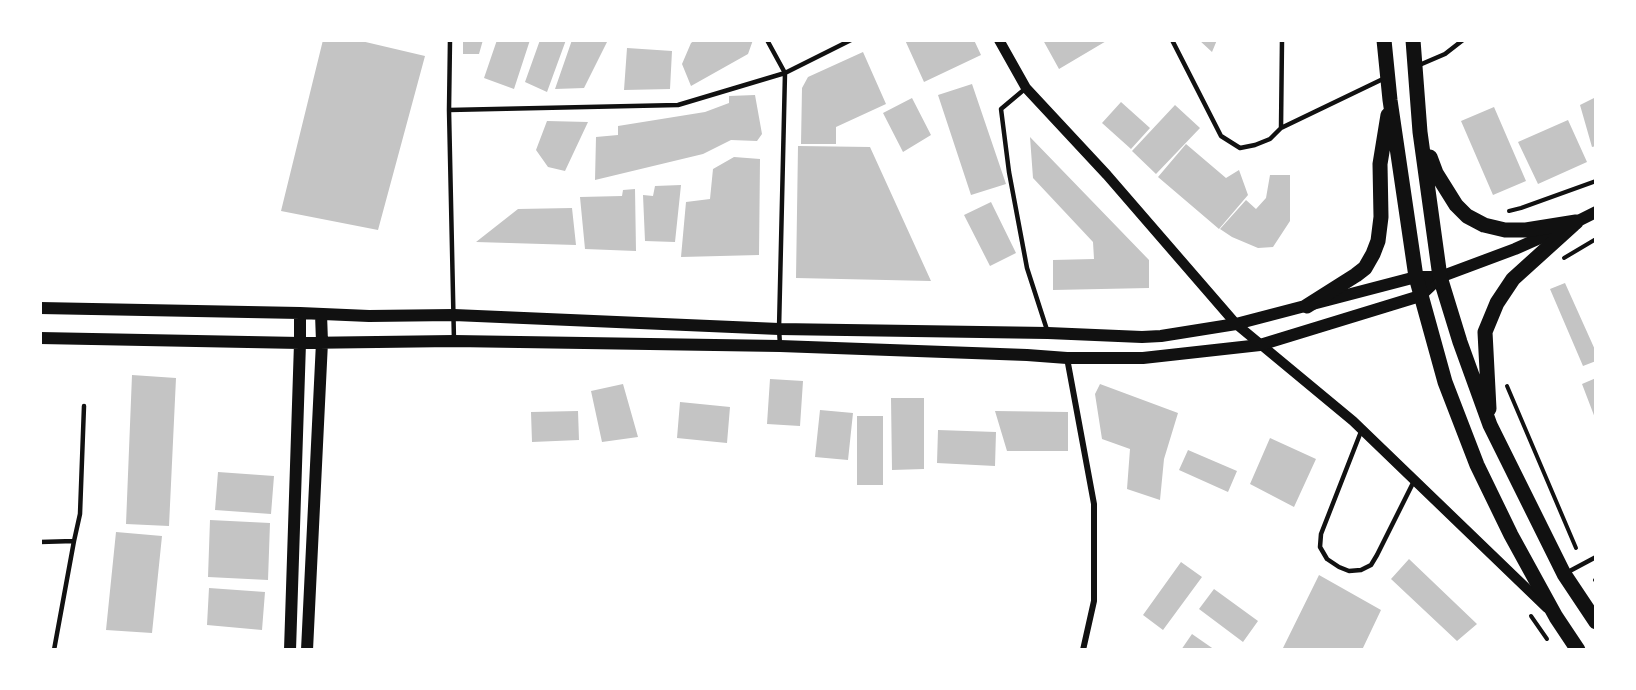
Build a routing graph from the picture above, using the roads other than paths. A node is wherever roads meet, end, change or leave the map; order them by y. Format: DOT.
graph roads {
  1 [pos="450,40"];
  2 [pos="767,40"];
  3 [pos="851,40"];
  4 [pos="999,40"];
  5 [pos="1172,40"];
  6 [pos="1282,40"];
  7 [pos="1384,40"];
  8 [pos="1413,40"];
  9 [pos="1463,40"];
  10 [pos="1414,67"];
  11 [pos="785,73"];
  12 [pos="1388,77"];
  13 [pos="1026,88"];
  14 [pos="1390,100"];
  15 [pos="449,110"];
  16 [pos="1281,128"];
  17 [pos="1420,132"];
  18 [pos="1596,212"];
  19 [pos="1576,222"];
  20 [pos="1416,277"];
  21 [pos="1440,277"];
  22 [pos="1420,296"];
  23 [pos="1307,306"];
  24 [pos="40,308"];
  25 [pos="300,313"];
  26 [pos="321,314"];
  27 [pos="454,315"];
  28 [pos="1236,324"];
  29 [pos="779,329"];
  30 [pos="1048,333"];
  31 [pos="40,338"];
  32 [pos="454,341"];
  33 [pos="321,342"];
  34 [pos="300,343"];
  35 [pos="1260,345"];
  36 [pos="780,346"];
  37 [pos="1067,358"];
  38 [pos="84,406"];
  39 [pos="1490,425"];
  40 [pos="1362,429"];
  41 [pos="1415,480"];
  42 [pos="74,541"];
  43 [pos="40,542"];
  44 [pos="1596,557"];
  45 [pos="1564,574"];
  46 [pos="1556,617"];
  47 [pos="1596,622"];
  48 [pos="54,650"];
  49 [pos="290,650"];
  50 [pos="307,650"];
  51 [pos="1083,650"];
  52 [pos="1578,650"];
  1 -- 15 [label="lane"];
  2 -- 11 [label="lane"];
  3 -- 11 [label="lane"];
  4 -- 13 [label="street"];
  5 -- 16 [label="lane"];
  6 -- 16 [label="lane"];
  7 -- 12 [label="main road"];
  8 -- 10 [label="main road"];
  9 -- 10 [label="lane"];
  10 -- 17 [label="main road"];
  11 -- 15 [label="lane"];
  11 -- 29 [label="lane"];
  12 -- 14 [label="main road"];
  12 -- 16 [label="lane"];
  13 -- 28 [label="street"];
  13 -- 30 [label="lane"];
  14 -- 20 [label="main road"];
  14 -- 23 [label="main road"];
  15 -- 27 [label="lane"];
  17 -- 19 [label="main road"];
  17 -- 21 [label="main road"];
  18 -- 19 [label="main road"];
  19 -- 21 [label="main road"];
  19 -- 39 [label="main road"];
  20 -- 21 [label="main road"];
  20 -- 22 [label="main road"];
  20 -- 23 [label="main road"];
  21 -- 22 [label="main road"];
  21 -- 39 [label="main road"];
  22 -- 35 [label="main road"];
  22 -- 46 [label="main road"];
  23 -- 28 [label="main road"];
  24 -- 25 [label="main road"];
  25 -- 26 [label="main road"];
  25 -- 34 [label="main road"];
  26 -- 27 [label="main road"];
  26 -- 33 [label="main road"];
  27 -- 29 [label="main road"];
  27 -- 32 [label="lane"];
  28 -- 30 [label="main road"];
  28 -- 35 [label="street"];
  29 -- 30 [label="main road"];
  29 -- 36 [label="lane"];
  31 -- 34 [label="main road"];
  32 -- 33 [label="main road"];
  32 -- 36 [label="main road"];
  33 -- 34 [label="main road"];
  33 -- 50 [label="main road"];
  34 -- 49 [label="main road"];
  35 -- 37 [label="main road"];
  35 -- 40 [label="street"];
  36 -- 37 [label="main road"];
  37 -- 51 [label="street"];
  38 -- 42 [label="lane"];
  39 -- 45 [label="main road"];
  40 -- 41 [label="street"];
  40 -- 41 [label="lane"];
  41 -- 46 [label="street"];
  42 -- 43 [label="lane"];
  42 -- 48 [label="lane"];
  44 -- 45 [label="lane"];
  45 -- 47 [label="main road"];
  46 -- 52 [label="main road"];
}
